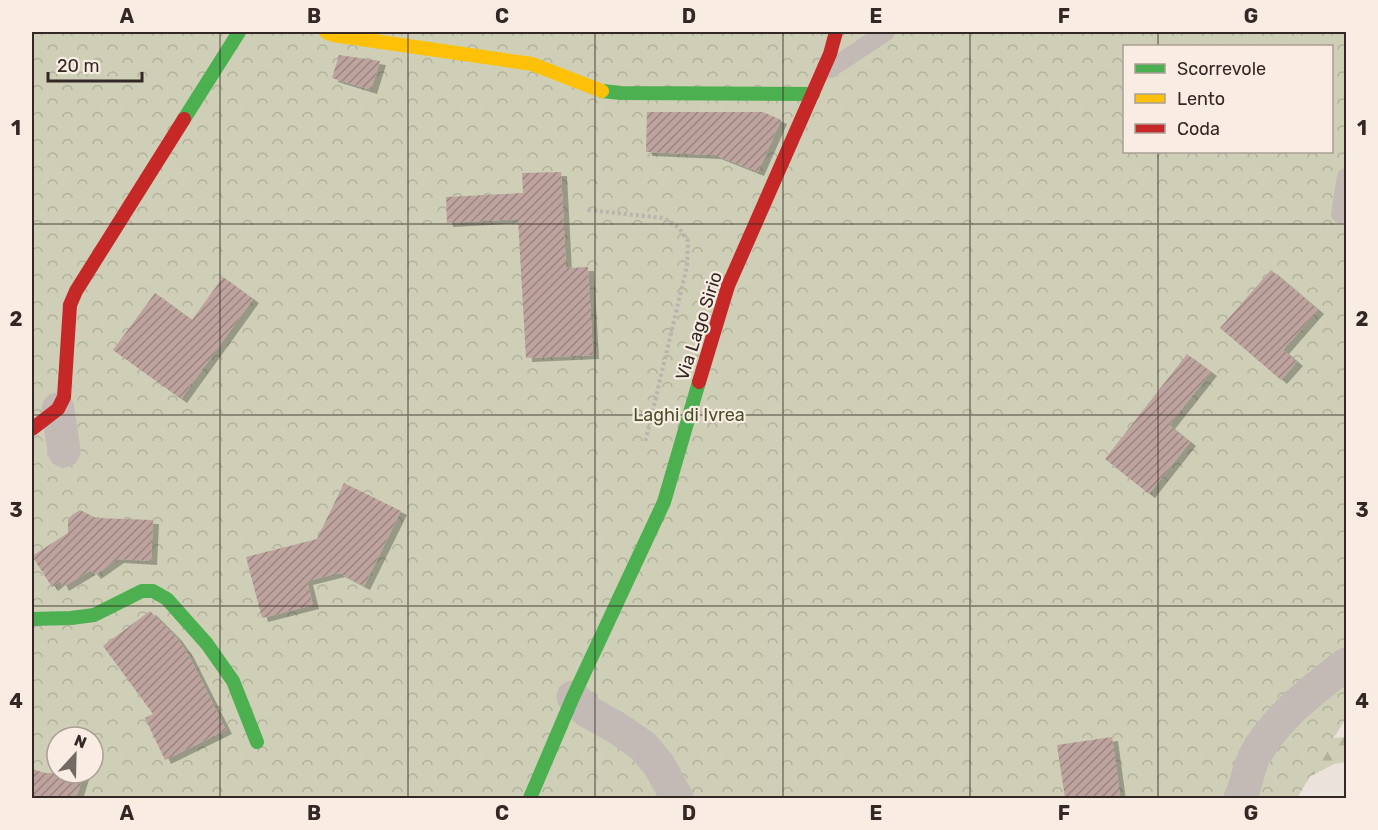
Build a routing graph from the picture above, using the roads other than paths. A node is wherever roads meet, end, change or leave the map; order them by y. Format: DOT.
graph roads {
  1 [pos="238,32"];
  2 [pos="326,32"];
  3 [pos="886,32"];
  4 [pos="827,62"];
  5 [pos="1347,177"];
  6 [pos="1340,214"];
  7 [pos="58,409"];
  8 [pos="32,429"];
  9 [pos="64,451"];
  10 [pos="32,619"];
  11 [pos="1347,664"];
  12 [pos="573,697"];
  13 [pos="257,742"];
  14 [pos="530,798"];
  15 [pos="677,798"];
  16 [pos="1240,798"];
  1 -- 7 [label="street"];
  2 -- 4 [label="street"];
  3 -- 4 [label="lane"];
  4 -- 12 [label="street, Via Lago Sirio"];
  5 -- 6 [label="lane"];
  7 -- 8 [label="street"];
  7 -- 9 [label="street"];
  10 -- 13 [label="street"];
  11 -- 16 [label="street"];
  12 -- 14 [label="street, Via Lago Sirio"];
  12 -- 15 [label="street"];
}
